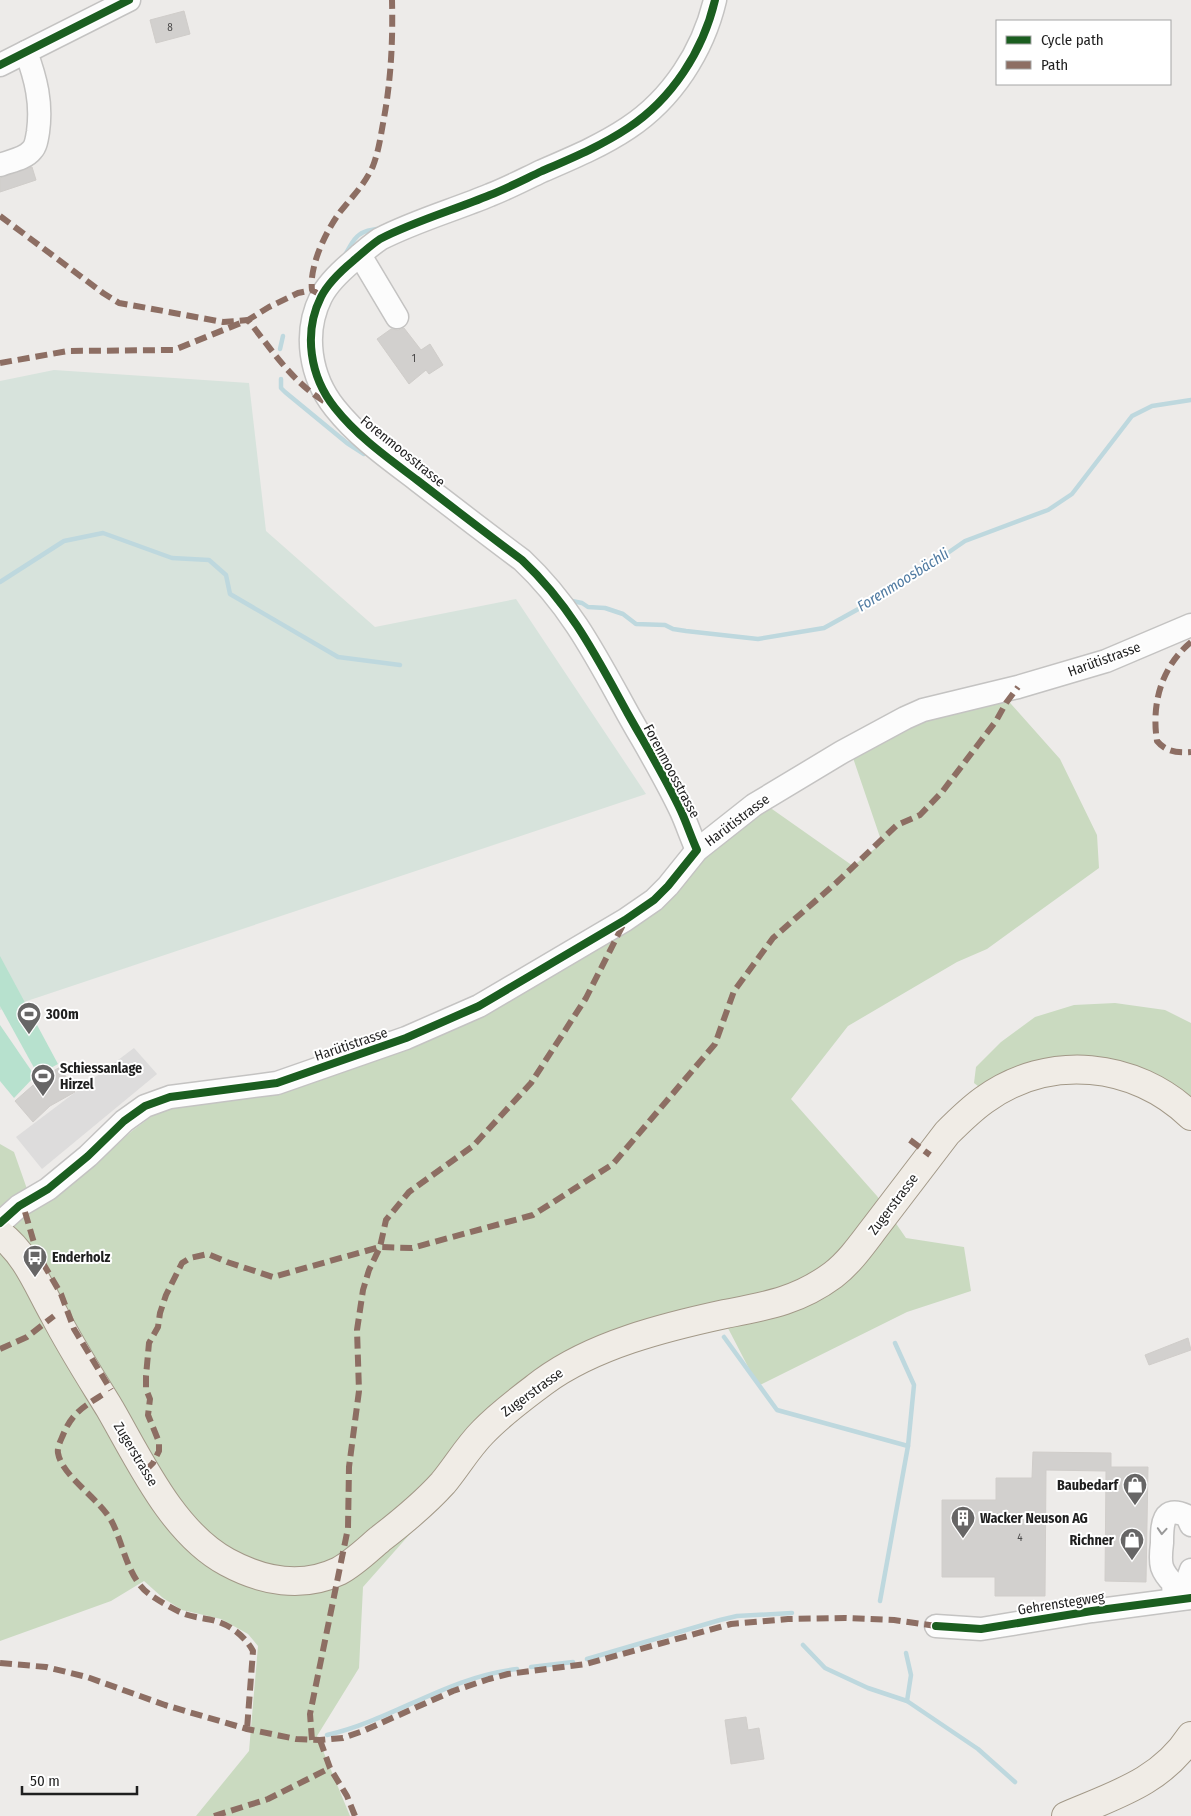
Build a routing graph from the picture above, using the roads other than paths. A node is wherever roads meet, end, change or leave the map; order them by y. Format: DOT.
graph roads {
  1 [pos="129,0"];
  2 [pos="715,0"];
  3 [pos="26,52"];
  4 [pos="0,65"];
  5 [pos="0,165"];
  6 [pos="360,255"];
  7 [pos="397,318"];
  8 [pos="1191,625"];
  9 [pos="696,850"];
  10 [pos="1191,1116"];
  11 [pos="0,1223"];
  12 [pos="0,1234"];
  13 [pos="1191,1525"];
  14 [pos="1191,1570"];
  15 [pos="1184,1598"];
  16 [pos="936,1626"];
  17 [pos="1191,1736"];
  18 [pos="1066,1816"];
  1 -- 3 [label="street"];
  2 -- 6 [label="street, Forenmoosstrasse"];
  3 -- 4 [label="street"];
  3 -- 5 [label="street"];
  6 -- 7 [label="street"];
  6 -- 9 [label="street, Forenmoosstrasse"];
  8 -- 9 [label="street, Harütistrasse"];
  9 -- 11 [label="street, Harütistrasse"];
  10 -- 12 [label="main road, Zugerstrasse"];
  13 -- 15 [label="street, one-way"];
  14 -- 15 [label="street"];
  15 -- 16 [label="street, Gehrenstegweg"];
  17 -- 18 [label="main road"];
}
